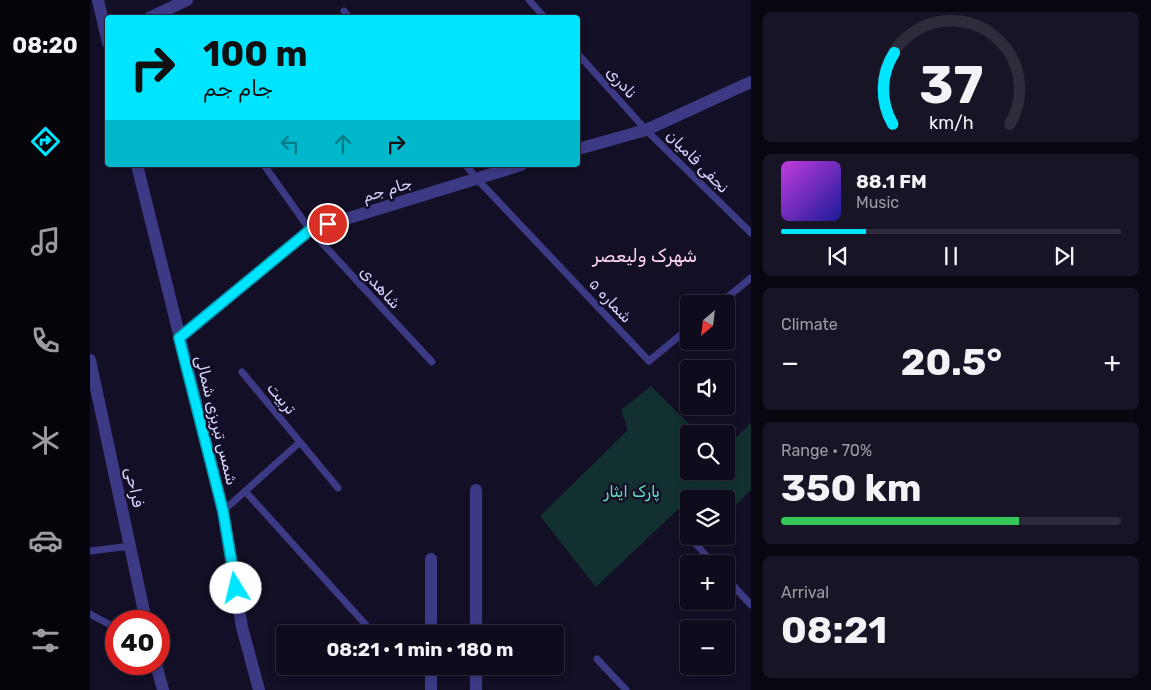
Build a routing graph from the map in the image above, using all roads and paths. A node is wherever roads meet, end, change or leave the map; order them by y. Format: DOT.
graph roads {
  1 [pos="98,0"];
  2 [pos="187,0"];
  3 [pos="529,0"];
  4 [pos="155,15"];
  5 [pos="542,15"];
  6 [pos="105,30"];
  7 [pos="580,56"];
  8 [pos="751,82"];
  9 [pos="646,130"];
  10 [pos="580,148"];
  11 [pos="137,167"];
  12 [pos="265,167"];
  13 [pos="468,167"];
  14 [pos="514,167"];
  15 [pos="476,178"];
  16 [pos="310,230"];
  17 [pos="751,233"];
  18 [pos="751,278"];
  19 [pos="730,295"];
  20 [pos="680,335"];
  21 [pos="179,338"];
  22 [pos="90,360"];
  23 [pos="432,362"];
  24 [pos="242,372"];
  25 [pos="300,442"];
  26 [pos="338,488"];
  27 [pos="476,490"];
  28 [pos="245,491"];
  29 [pos="223,511"];
  30 [pos="696,545"];
  31 [pos="131,546"];
  32 [pos="90,551"];
  33 [pos="706,555"];
  34 [pos="432,559"];
  35 [pos="735,588"];
  36 [pos="751,605"];
  37 [pos="144,610"];
  38 [pos="90,614"];
  39 [pos="105,622"];
  40 [pos="366,625"];
  41 [pos="431,625"];
  42 [pos="476,625"];
  43 [pos="597,659"];
  44 [pos="159,675"];
  45 [pos="431,675"];
  46 [pos="476,675"];
  47 [pos="163,690"];
  48 [pos="259,690"];
  49 [pos="431,690"];
  50 [pos="476,690"];
  51 [pos="626,690"];
  1 -- 6 [label="street"];
  2 -- 4 [label="street"];
  3 -- 5 [label="lane"];
  7 -- 9 [label="lane, نادری"];
  8 -- 9 [label="street"];
  9 -- 10 [label="street"];
  9 -- 17 [label="lane, نجفی فامیان"];
  11 -- 21 [label="street, شمس تبریزی شمالی"];
  12 -- 16 [label="lane, شاهدی"];
  13 -- 15 [label="lane"];
  14 -- 15 [label="street, جام جم"];
  15 -- 16 [label="street, جام جم"];
  15 -- 20 [label="lane, شماره ۵"];
  16 -- 21 [label="street, جام جم"];
  16 -- 23 [label="lane, شاهدی"];
  18 -- 19 [label="lane"];
  21 -- 29 [label="street, شمس تبریزی شمالی"];
  22 -- 31 [label="street, فراحی"];
  24 -- 25 [label="lane, تربیت"];
  25 -- 26 [label="lane, تربیت"];
  25 -- 28 [label="lane"];
  27 -- 42 [label="street"];
  28 -- 29 [label="lane"];
  28 -- 40 [label="lane"];
  29 -- 48 [label="street, شمس تبریزی شمالی"];
  30 -- 33 [label="lane"];
  31 -- 32 [label="lane"];
  31 -- 37 [label="street, فراحی"];
  34 -- 41 [label="street"];
  35 -- 36 [label="lane"];
  38 -- 39 [label="lane"];
  43 -- 51 [label="lane"];
  44 -- 47 [label="street"];
  45 -- 49 [label="street"];
  46 -- 50 [label="street"];
}
